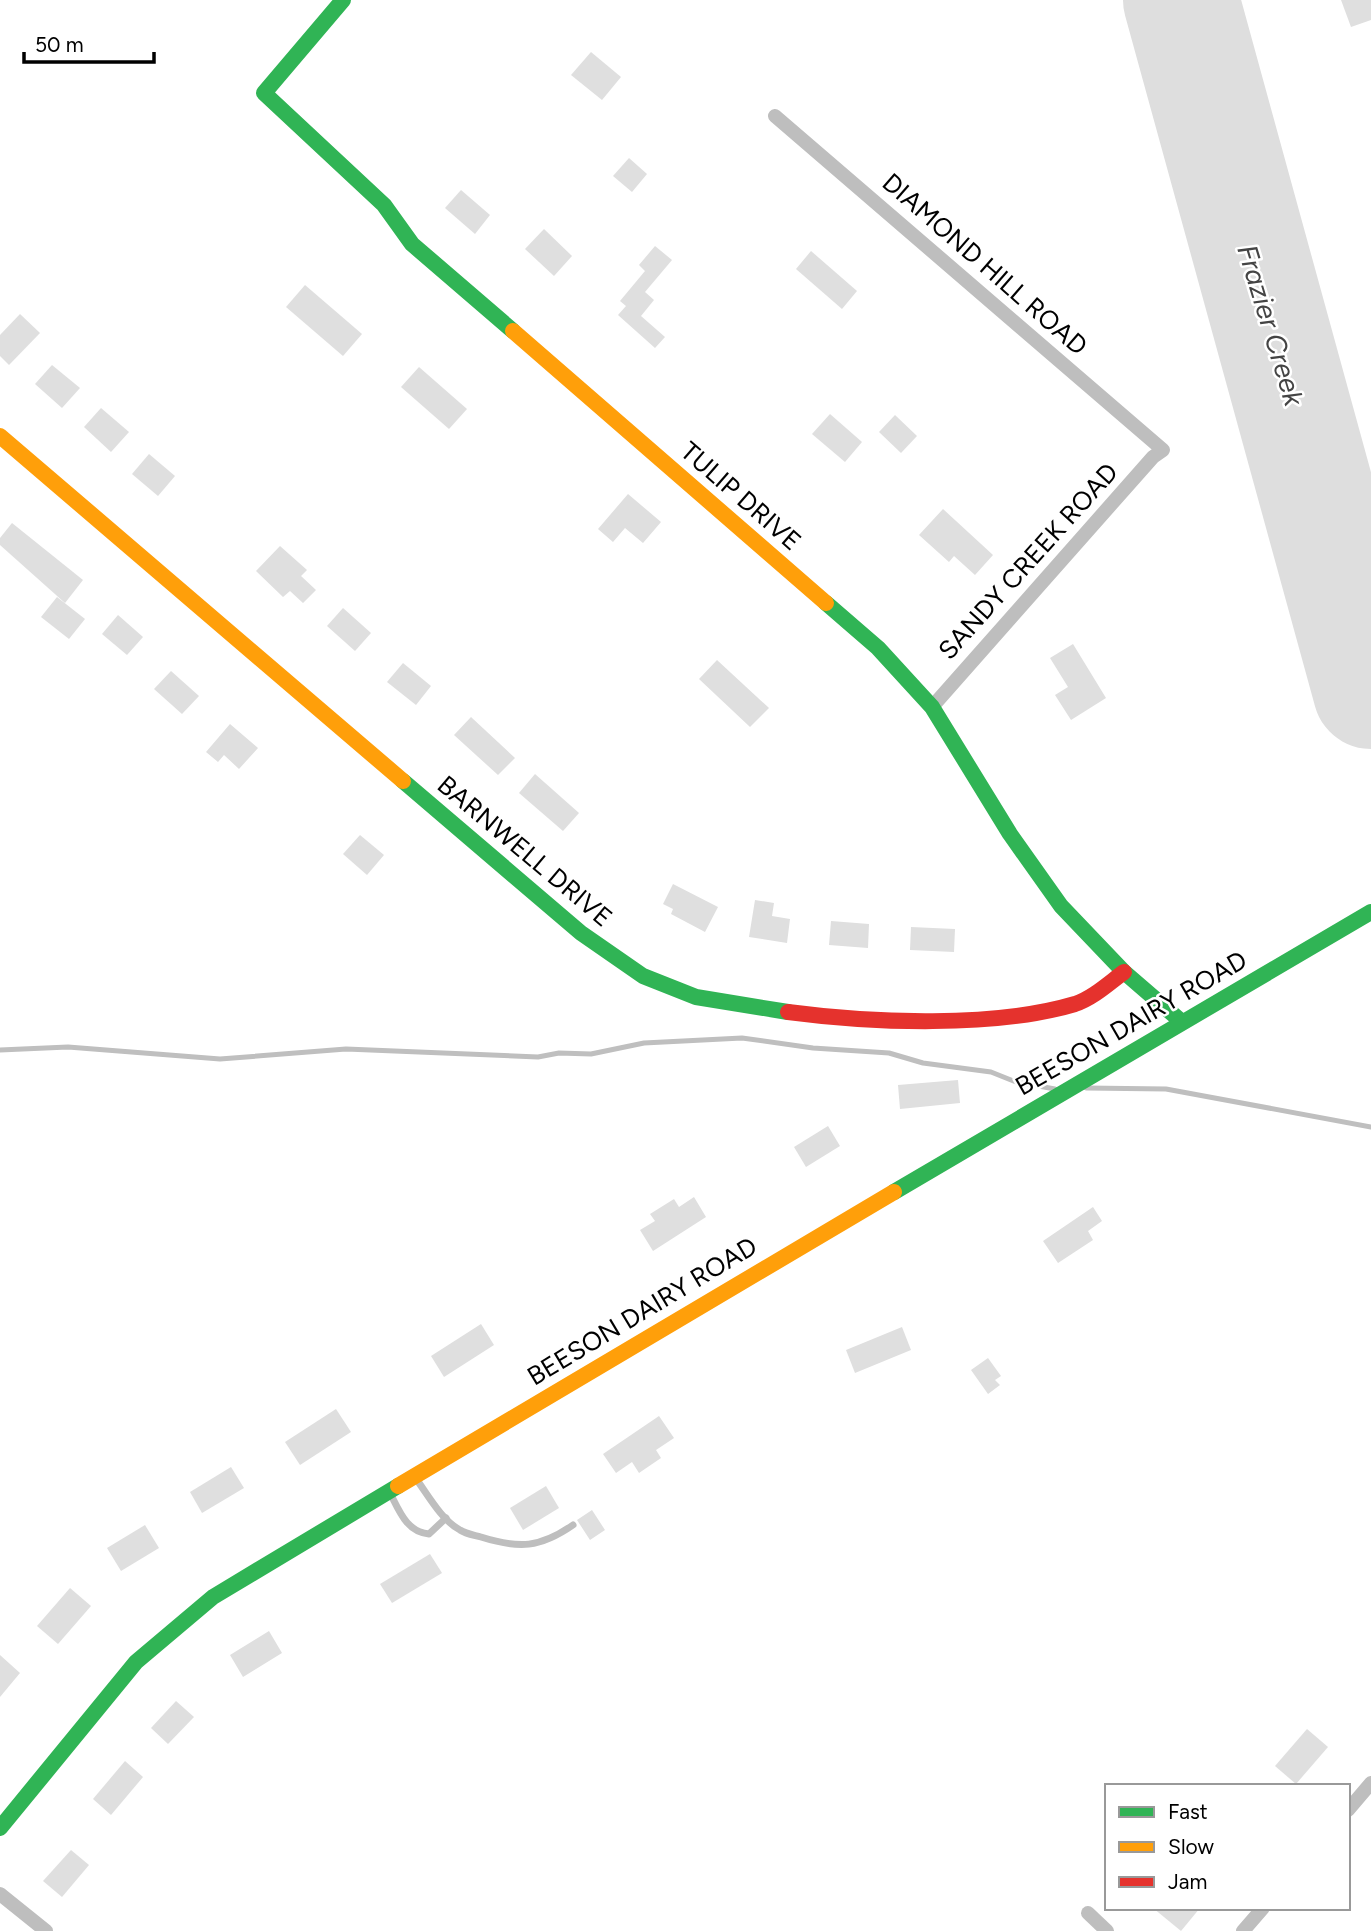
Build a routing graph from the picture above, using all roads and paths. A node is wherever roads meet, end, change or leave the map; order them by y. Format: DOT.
graph roads {
  1 [pos="343,0"];
  2 [pos="775,116"];
  3 [pos="0,436"];
  4 [pos="1163,450"];
  5 [pos="932,707"];
  6 [pos="1371,912"];
  7 [pos="1124,972"];
  8 [pos="1182,1021"];
  9 [pos="414,1475"];
  10 [pos="388,1491"];
  11 [pos="446,1518"];
  12 [pos="573,1525"];
  13 [pos="1371,1783"];
  14 [pos="1350,1808"];
  15 [pos="0,1828"];
  16 [pos="0,1894"];
  17 [pos="1261,1910"];
  18 [pos="1088,1913"];
  19 [pos="46,1931"];
  20 [pos="1107,1931"];
  21 [pos="1243,1931"];
  1 -- 5 [label="street, TULIP DRIVE"];
  2 -- 4 [label="street, DIAMOND HILL ROAD"];
  3 -- 7 [label="street, BARNWELL DRIVE"];
  4 -- 5 [label="street, SANDY CREEK ROAD"];
  5 -- 7 [label="street, TULIP DRIVE"];
  6 -- 8 [label="street, BEESON DAIRY ROAD"];
  7 -- 8 [label="street, TULIP DRIVE"];
  8 -- 9 [label="street, BEESON DAIRY ROAD"];
  9 -- 10 [label="street, BEESON DAIRY ROAD"];
  9 -- 11 [label="lane"];
  10 -- 11 [label="lane"];
  10 -- 15 [label="street, BEESON DAIRY ROAD"];
  11 -- 12 [label="lane"];
  13 -- 14 [label="street"];
  16 -- 19 [label="street"];
  17 -- 21 [label="street"];
  18 -- 20 [label="street"];
}
